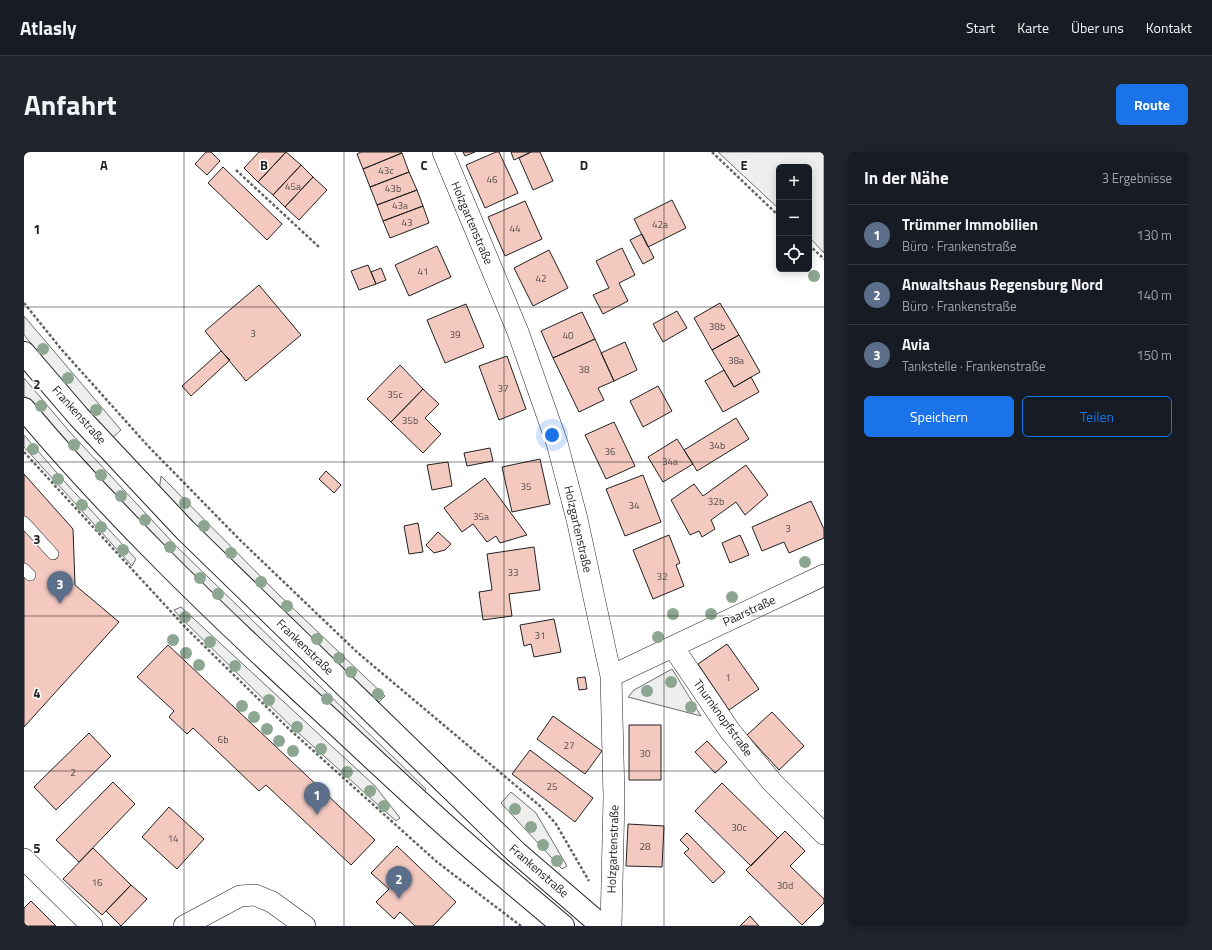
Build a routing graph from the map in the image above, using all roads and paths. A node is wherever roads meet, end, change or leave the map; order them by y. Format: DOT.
graph roads {
  1 [pos="443,152"];
  2 [pos="712,152"];
  3 [pos="236,170"];
  4 [pos="776,213"];
  5 [pos="812,247"];
  6 [pos="319,248"];
  7 [pos="824,259"];
  8 [pos="24,303"];
  9 [pos="24,353"];
  10 [pos="24,409"];
  11 [pos="24,452"];
  12 [pos="24,522"];
  13 [pos="53,554"];
  14 [pos="824,576"];
  15 [pos="673,647"];
  16 [pos="611,676"];
  17 [pos="824,834"];
  18 [pos="24,859"];
  19 [pos="590,882"];
  20 [pos="92,926"];
  21 [pos="184,926"];
  22 [pos="306,926"];
  23 [pos="521,926"];
  24 [pos="563,926"];
  25 [pos="602,926"];
  26 [pos="611,926"];
  1 -- 16 [label="street, Holzgartenstraße"];
  2 -- 4 [label="path"];
  3 -- 6 [label="path"];
  5 -- 7 [label="path"];
  8 -- 19 [label="path"];
  9 -- 25 [label="main road, Frankenstraße"];
  10 -- 24 [label="main road"];
  11 -- 23 [label="path"];
  12 -- 13 [label="lane"];
  14 -- 15 [label="street, Paarstraße"];
  15 -- 16 [label="street"];
  15 -- 17 [label="street, Thurnknopfstraße"];
  16 -- 26 [label="street, Holzgartenstraße"];
  18 -- 20 [label="street"];
  21 -- 22 [label="street"];
}
